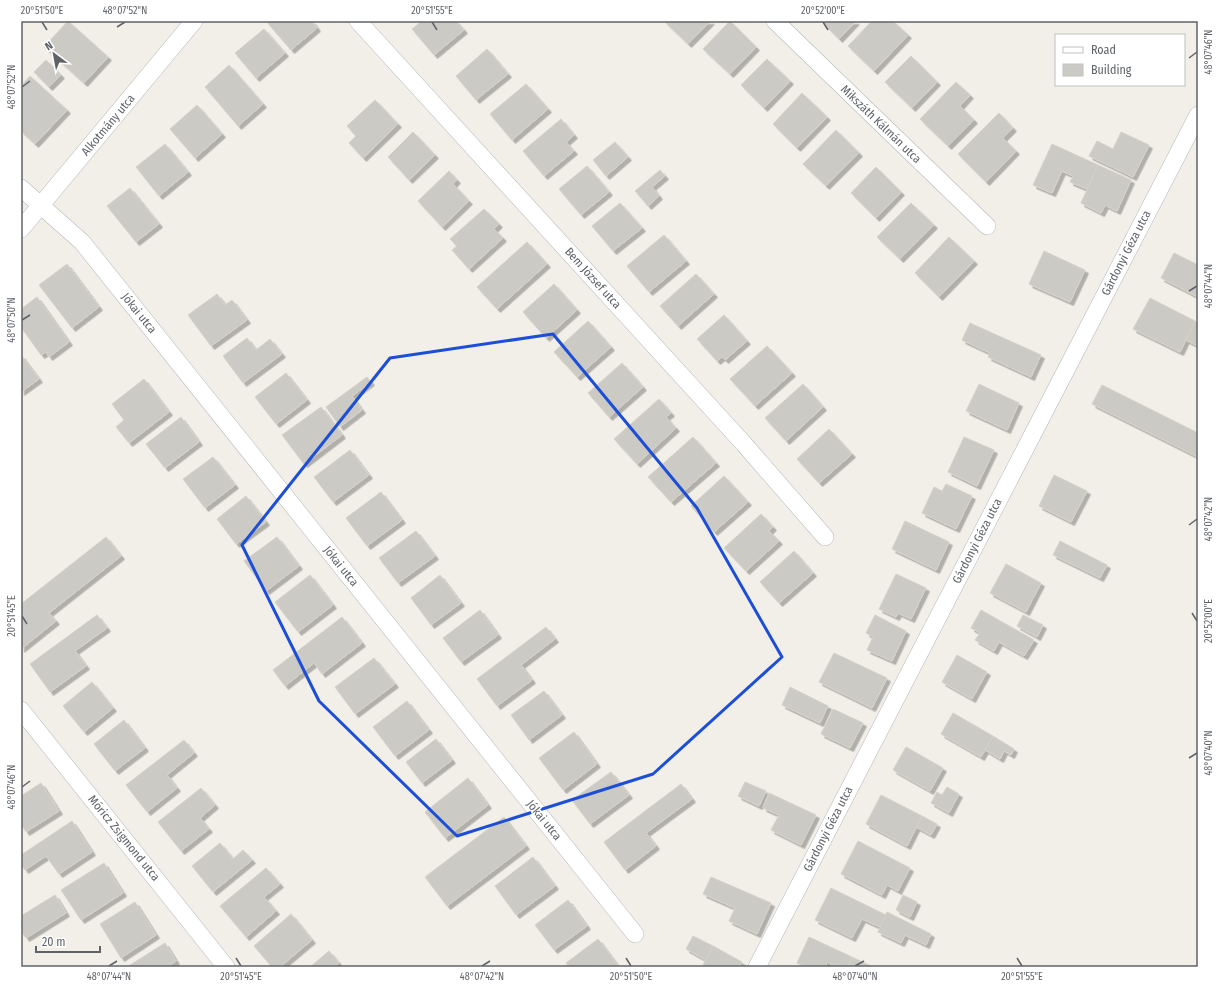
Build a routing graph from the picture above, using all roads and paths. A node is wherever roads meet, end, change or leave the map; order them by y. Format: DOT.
graph roads {
  1 [pos="194,21"];
  2 [pos="358,21"];
  3 [pos="775,21"];
  4 [pos="1198,115"];
  5 [pos="21,188"];
  6 [pos="41,206"];
  7 [pos="987,226"];
  8 [pos="21,229"];
  9 [pos="825,537"];
  10 [pos="21,710"];
  11 [pos="635,934"];
  12 [pos="226,967"];
  13 [pos="757,967"];
  1 -- 6 [label="street, Alkotmány utca"];
  2 -- 9 [label="street, Bem József utca"];
  3 -- 7 [label="street, Mikszáth Kálmán utca"];
  4 -- 13 [label="street, Gárdonyi Géza utca"];
  5 -- 6 [label="street, Jókai utca"];
  6 -- 8 [label="street, Alkotmány utca"];
  6 -- 11 [label="street, Jókai utca"];
  10 -- 12 [label="street, Móricz Zsigmond utca"];
}
